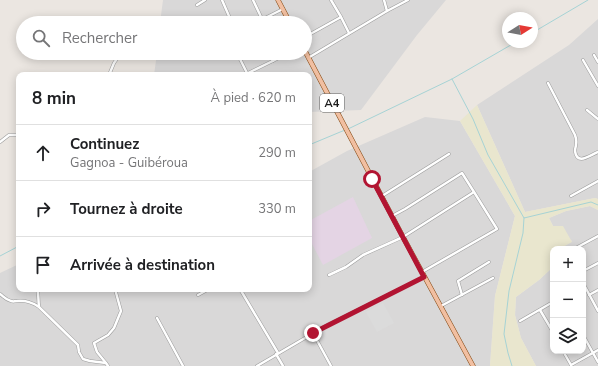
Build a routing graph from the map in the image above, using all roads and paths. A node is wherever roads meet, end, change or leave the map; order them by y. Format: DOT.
graph roads {
  1 [pos="205,0"];
  2 [pos="222,0"];
  3 [pos="253,0"];
  4 [pos="331,0"];
  5 [pos="384,0"];
  6 [pos="408,0"];
  7 [pos="280,1"];
  8 [pos="197,5"];
  9 [pos="283,9"];
  10 [pos="386,11"];
  11 [pos="229,16"];
  12 [pos="261,16"];
  13 [pos="268,16"];
  14 [pos="286,16"];
  15 [pos="341,17"];
  16 [pos="312,33"];
  17 [pos="349,33"];
  18 [pos="594,55"];
  19 [pos="312,56"];
  20 [pos="116,60"];
  21 [pos="240,60"];
  22 [pos="309,60"];
  23 [pos="583,60"];
  24 [pos="273,61"];
  25 [pos="598,62"];
  26 [pos="110,72"];
  27 [pos="244,72"];
  28 [pos="249,72"];
  29 [pos="548,83"];
  30 [pos="598,86"];
  31 [pos="587,110"];
  32 [pos="598,119"];
  33 [pos="16,135"];
  34 [pos="0,142"];
  35 [pos="598,152"];
  36 [pos="449,154"];
  37 [pos="598,181"];
  38 [pos="474,192"];
  39 [pos="381,196"];
  40 [pos="571,196"];
  41 [pos="392,216"];
  42 [pos="598,236"];
  43 [pos="403,237"];
  44 [pos="580,246"];
  45 [pos="489,262"];
  46 [pos="598,263"];
  47 [pos="586,269"];
  48 [pos="422,272"];
  49 [pos="329,275"];
  50 [pos="424,277"];
  51 [pos="493,278"];
  52 [pos="586,290"];
  53 [pos="598,290"];
  54 [pos="38,292"];
  55 [pos="116,292"];
  56 [pos="204,292"];
  57 [pos="242,292"];
  58 [pos="0,294"];
  59 [pos="198,295"];
  60 [pos="462,295"];
  61 [pos="589,295"];
  62 [pos="550,304"];
  63 [pos="440,306"];
  64 [pos="40,307"];
  65 [pos="540,310"];
  66 [pos="598,311"];
  67 [pos="157,318"];
  68 [pos="520,321"];
  69 [pos="550,327"];
  70 [pos="313,333"];
  71 [pos="586,340"];
  72 [pos="598,350"];
  73 [pos="593,353"];
  74 [pos="277,354"];
  75 [pos="565,354"];
  76 [pos="598,362"];
  77 [pos="107,365"];
  78 [pos="472,365"];
  79 [pos="571,365"];
  80 [pos="183,366"];
  81 [pos="257,366"];
  82 [pos="283,366"];
  83 [pos="330,366"];
  1 -- 8 [label="street"];
  2 -- 11 [label="street"];
  3 -- 12 [label="street"];
  4 -- 15 [label="street"];
  5 -- 10 [label="street"];
  6 -- 10 [label="street"];
  7 -- 9 [label="main road"];
  9 -- 13 [label="street"];
  9 -- 14 [label="main road"];
  10 -- 17 [label="street"];
  15 -- 16 [label="street"];
  15 -- 17 [label="street"];
  17 -- 19 [label="street"];
  18 -- 25 [label="street"];
  20 -- 26 [label="street"];
  21 -- 27 [label="street"];
  22 -- 39 [label="main road, A4"];
  23 -- 30 [label="street"];
  24 -- 28 [label="street"];
  29 -- 35 [label="street"];
  31 -- 32 [label="street"];
  33 -- 34 [label="street"];
  36 -- 39 [label="street"];
  37 -- 40 [label="street"];
  38 -- 41 [label="street"];
  38 -- 43 [label="street"];
  38 -- 48 [label="street"];
  39 -- 41 [label="main road, A4"];
  41 -- 43 [label="main road, A4"];
  42 -- 44 [label="street"];
  43 -- 48 [label="main road, A4"];
  43 -- 49 [label="street"];
  45 -- 60 [label="street"];
  46 -- 47 [label="street"];
  48 -- 50 [label="main road, A4"];
  50 -- 63 [label="main road, A4"];
  50 -- 70 [label="street"];
  51 -- 60 [label="street"];
  52 -- 61 [label="street"];
  53 -- 61 [label="street"];
  54 -- 64 [label="street"];
  55 -- 77 [label="street"];
  56 -- 59 [label="street"];
  57 -- 74 [label="street"];
  58 -- 64 [label="street"];
  60 -- 63 [label="street"];
  61 -- 66 [label="street"];
  62 -- 65 [label="street"];
  63 -- 78 [label="main road, A4"];
  64 -- 77 [label="street"];
  65 -- 68 [label="street"];
  65 -- 69 [label="street"];
  67 -- 80 [label="street"];
  70 -- 74 [label="street"];
  70 -- 83 [label="street"];
  71 -- 73 [label="street"];
  72 -- 73 [label="street"];
  73 -- 76 [label="street"];
  73 -- 79 [label="street"];
  74 -- 81 [label="street"];
  74 -- 82 [label="street"];
  75 -- 79 [label="street"];
}
